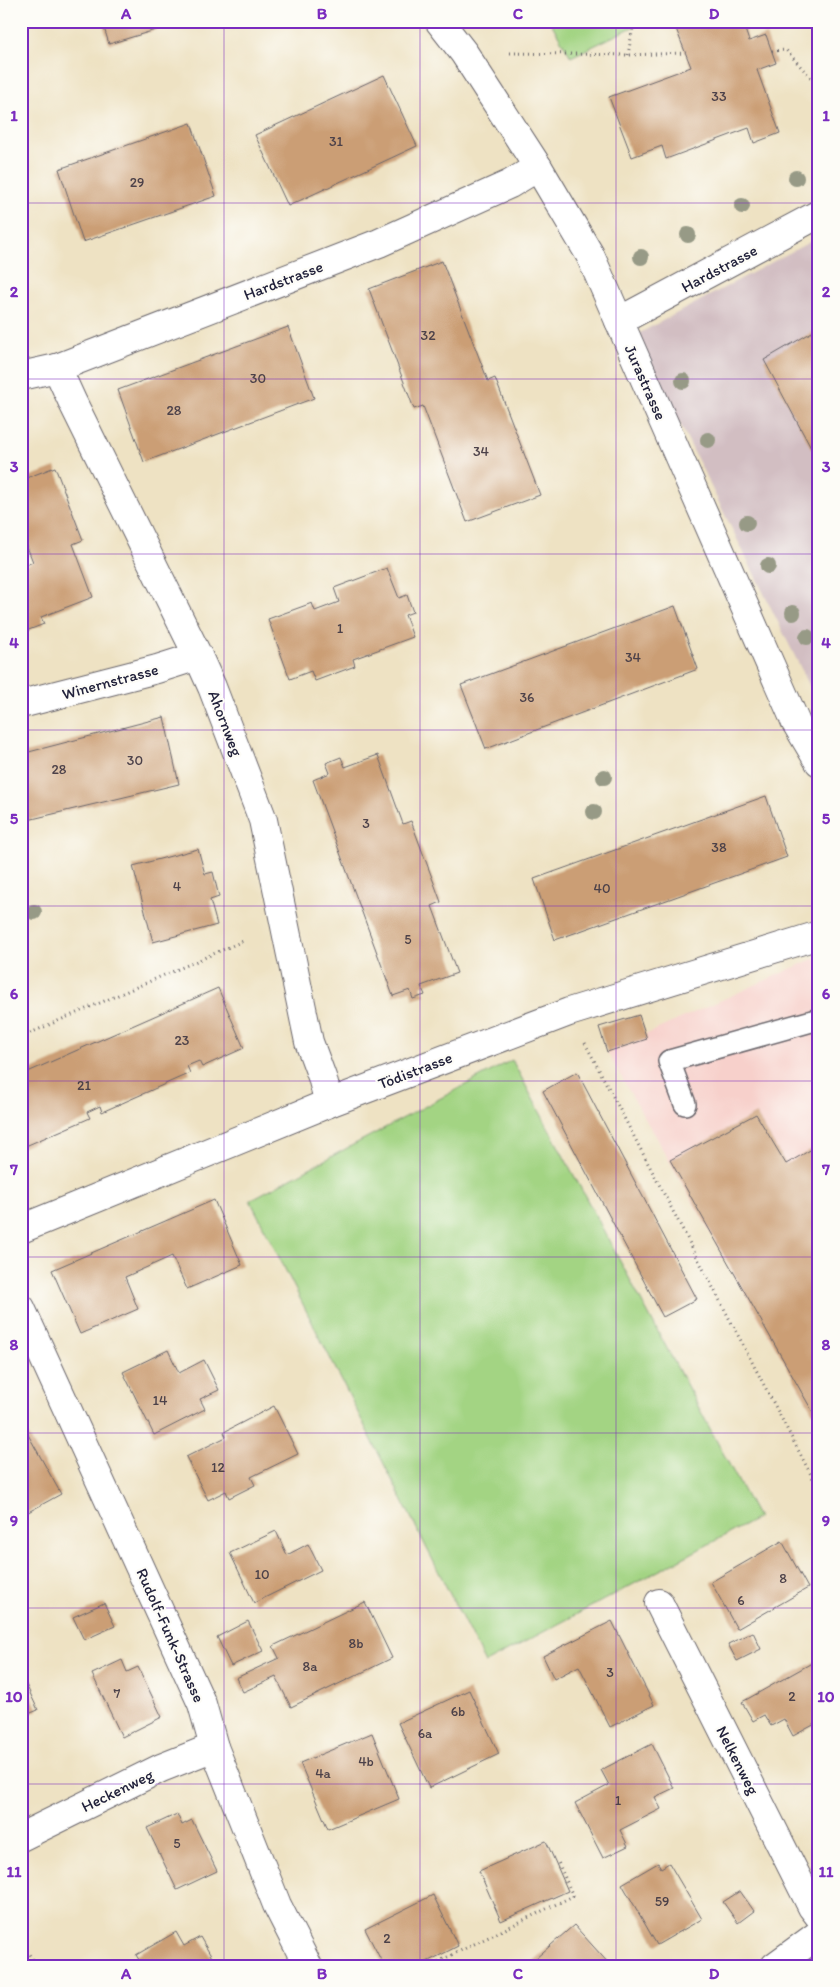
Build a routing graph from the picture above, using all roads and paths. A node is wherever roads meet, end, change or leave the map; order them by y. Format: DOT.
graph roads {
  1 [pos="439,21"];
  2 [pos="634,21"];
  3 [pos="772,51"];
  4 [pos="510,53"];
  5 [pos="685,53"];
  6 [pos="628,55"];
  7 [pos="819,87"];
  8 [pos="819,130"];
  9 [pos="817,148"];
  10 [pos="538,166"];
  11 [pos="819,214"];
  12 [pos="619,321"];
  13 [pos="57,368"];
  14 [pos="21,376"];
  15 [pos="198,656"];
  16 [pos="21,704"];
  17 [pos="819,762"];
  18 [pos="819,935"];
  19 [pos="243,941"];
  20 [pos="569,1012"];
  21 [pos="819,1019"];
  22 [pos="21,1038"];
  23 [pos="328,1102"];
  24 [pos="685,1104"];
  25 [pos="21,1229"];
  26 [pos="21,1308"];
  27 [pos="819,1490"];
  28 [pos="659,1603"];
  29 [pos="214,1747"];
  30 [pos="21,1837"];
  31 [pos="558,1862"];
  32 [pos="819,1916"];
  33 [pos="819,1934"];
  34 [pos="21,1942"];
  35 [pos="37,1966"];
  36 [pos="308,1966"];
  37 [pos="429,1966"];
  38 [pos="775,1966"];
  1 -- 10 [label="street, Jurastrasse"];
  2 -- 6 [label="path"];
  3 -- 7 [label="path"];
  4 -- 6 [label="path"];
  5 -- 6 [label="path"];
  8 -- 9 [label="path"];
  10 -- 12 [label="street, Jurastrasse"];
  10 -- 13 [label="street, Hardstrasse"];
  11 -- 12 [label="street, Hardstrasse"];
  12 -- 17 [label="street, Jurastrasse"];
  13 -- 14 [label="street, Hardstrasse"];
  13 -- 15 [label="street, Ahornweg"];
  15 -- 16 [label="street, Winernstrasse"];
  15 -- 23 [label="street, Ahornweg"];
  18 -- 20 [label="street, Tödistrasse"];
  19 -- 22 [label="path"];
  20 -- 23 [label="street, Tödistrasse"];
  20 -- 27 [label="path"];
  21 -- 24 [label="lane"];
  23 -- 25 [label="street, Tödistrasse"];
  26 -- 29 [label="street, Rudolf-Funk-Strasse"];
  28 -- 32 [label="street, Nelkenweg"];
  29 -- 30 [label="street, Heckenweg"];
  29 -- 36 [label="street, Rudolf-Funk-Strasse"];
  31 -- 37 [label="path"];
  33 -- 38 [label="street"];
  34 -- 35 [label="path"];
}
